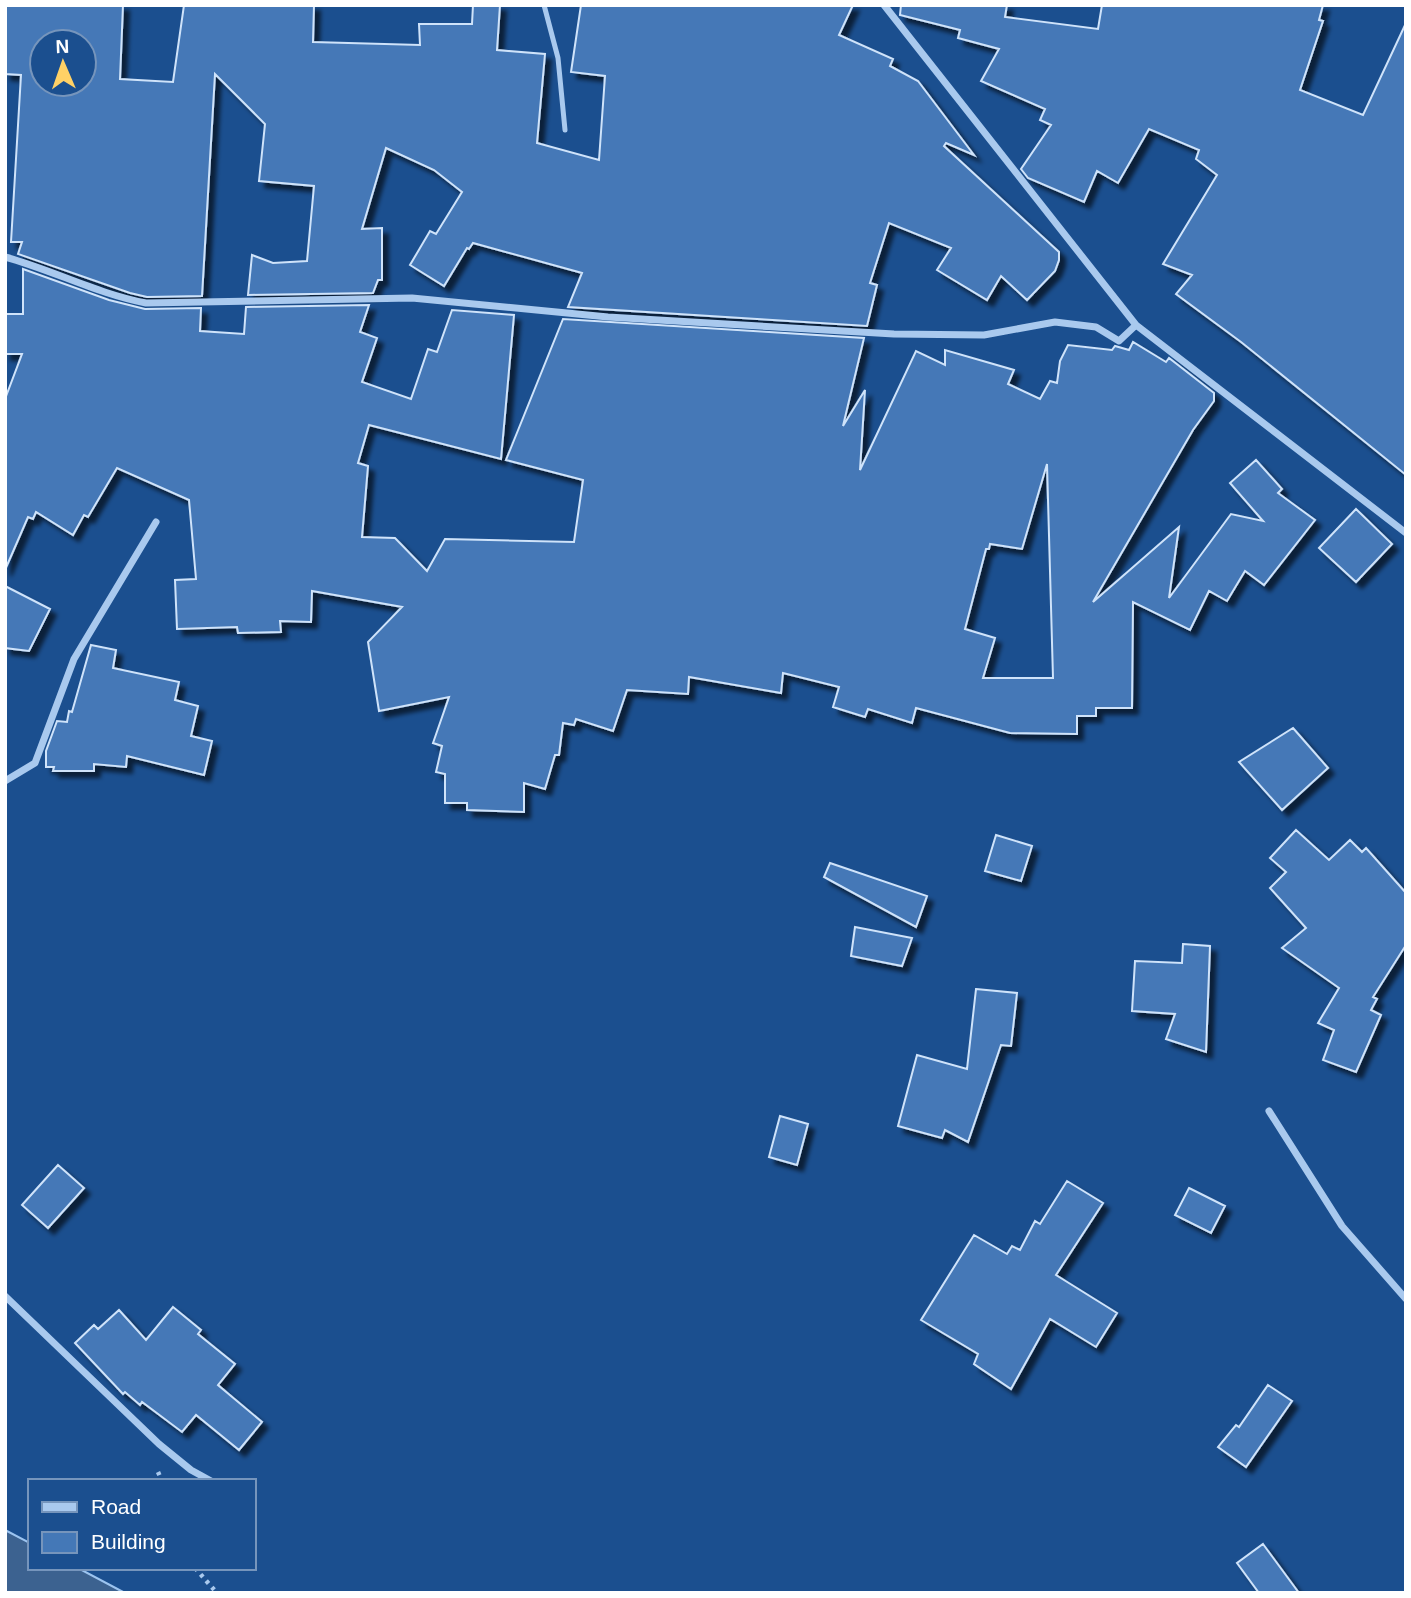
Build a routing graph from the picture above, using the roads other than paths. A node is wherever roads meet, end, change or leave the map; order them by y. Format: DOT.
graph roads {
  1 [pos="544,5"];
  2 [pos="884,5"];
  3 [pos="565,130"];
  4 [pos="5,257"];
  5 [pos="1136,325"];
  6 [pos="156,522"];
  7 [pos="1406,533"];
  8 [pos="5,781"];
  9 [pos="1269,1111"];
  10 [pos="5,1296"];
  11 [pos="1406,1299"];
  12 [pos="207,1479"];
  1 -- 3 [label="lane"];
  2 -- 5 [label="street"];
  4 -- 5 [label="street"];
  5 -- 7 [label="street"];
  6 -- 8 [label="street"];
  9 -- 11 [label="street"];
  10 -- 12 [label="street"];
}
